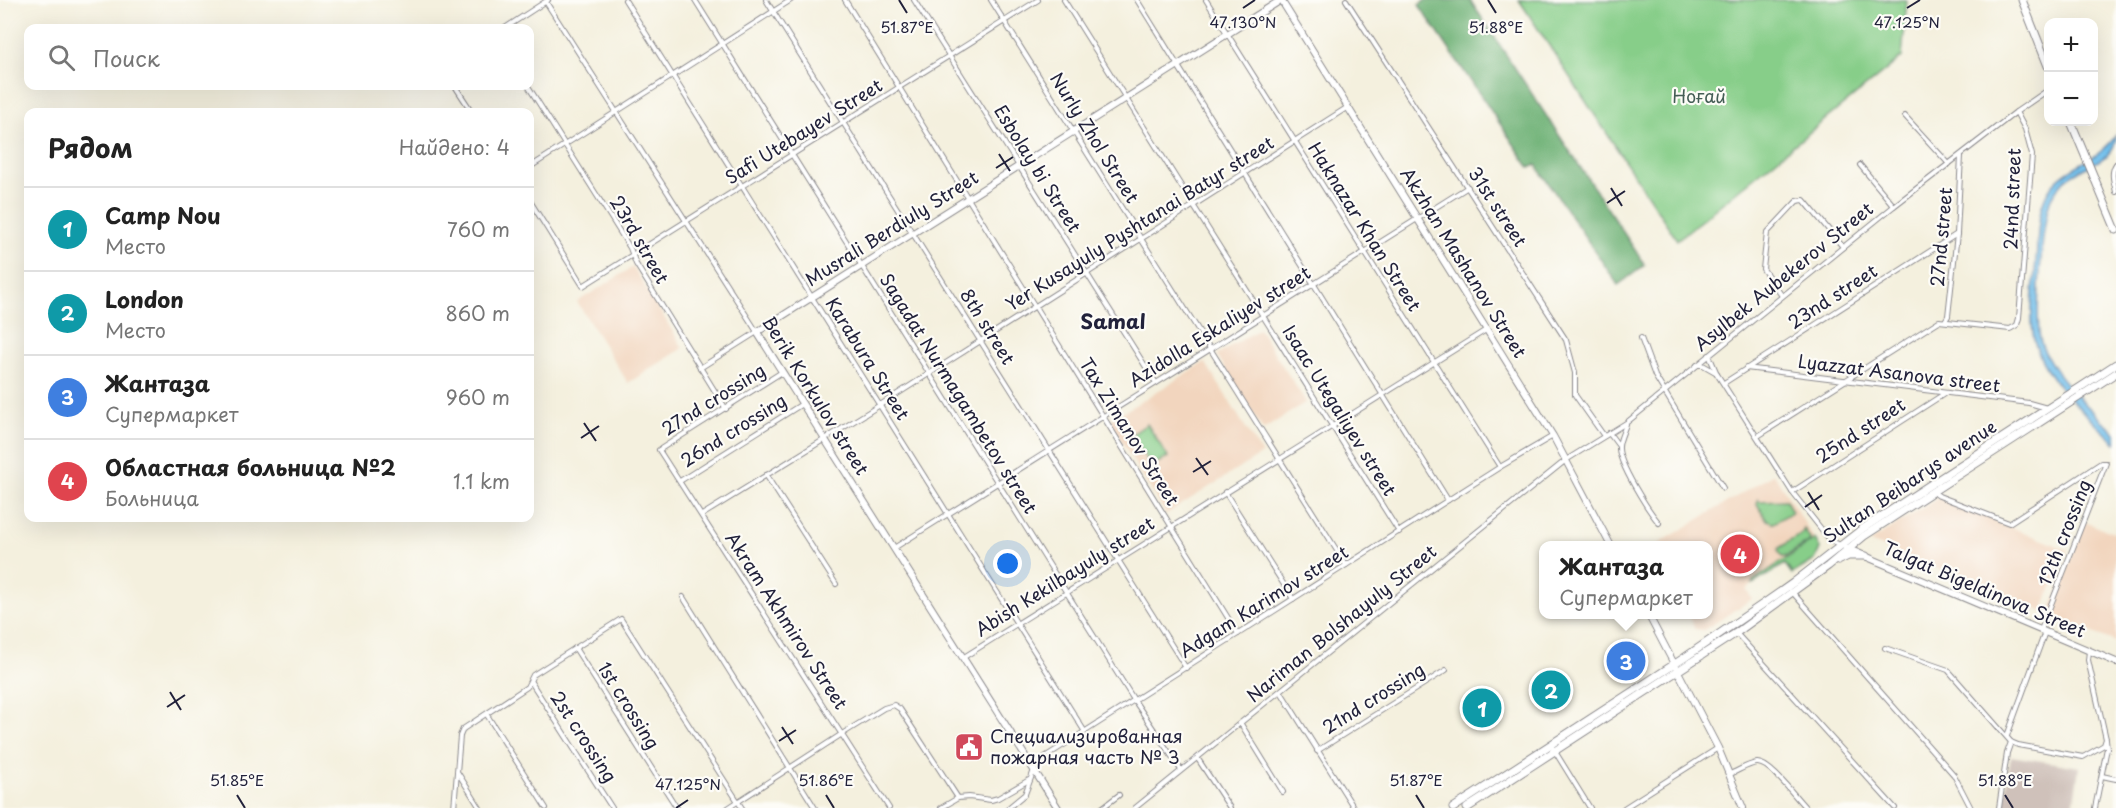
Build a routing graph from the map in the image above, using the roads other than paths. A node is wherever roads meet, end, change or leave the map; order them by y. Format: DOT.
graph roads {
  1 [pos="625,0"];
  2 [pos="695,0"];
  3 [pos="765,0"];
  4 [pos="791,0"];
  5 [pos="845,0"];
  6 [pos="914,0"];
  7 [pos="991,0"];
  8 [pos="1038,0"];
  9 [pos="1064,0"];
  10 [pos="1137,0"];
  11 [pos="1206,0"];
  12 [pos="1281,0"];
  13 [pos="1346,0"];
  14 [pos="2022,0"];
  15 [pos="547,1"];
  16 [pos="773,11"];
  17 [pos="1004,21"];
  18 [pos="511,24"];
  19 [pos="1227,33"];
  20 [pos="723,43"];
  21 [pos="2044,54"];
  22 [pos="949,56"];
  23 [pos="1177,64"];
  24 [pos="672,75"];
  25 [pos="899,88"];
  26 [pos="458,90"];
  27 [pos="531,90"];
  28 [pos="2044,93"];
  29 [pos="1126,98"];
  30 [pos="1349,107"];
  31 [pos="469,108"];
  32 [pos="616,110"];
  33 [pos="2016,112"];
  34 [pos="1905,116"];
  35 [pos="843,123"];
  36 [pos="2073,126"];
  37 [pos="1073,131"];
  38 [pos="1295,141"];
  39 [pos="565,143"];
  40 [pos="1961,154"];
  41 [pos="793,155"];
  42 [pos="534,164"];
  43 [pos="1948,164"];
  44 [pos="2116,164"];
  45 [pos="1860,165"];
  46 [pos="1019,166"];
  47 [pos="1245,173"];
  48 [pos="743,187"];
  49 [pos="1468,187"];
  50 [pos="2116,192"];
  51 [pos="968,198"];
  52 [pos="1194,206"];
  53 [pos="1894,206"];
  54 [pos="534,207"];
  55 [pos="1418,218"];
  56 [pos="687,222"];
  57 [pos="2116,230"];
  58 [pos="912,233"];
  59 [pos="1957,234"];
  60 [pos="1141,239"];
  61 [pos="1843,247"];
  62 [pos="1364,252"];
  63 [pos="633,255"];
  64 [pos="862,265"];
  65 [pos="1087,274"];
  66 [pos="1314,284"];
  67 [pos="1782,296"];
  68 [pos="812,297"];
  69 [pos="1035,307"];
  70 [pos="1263,316"];
  71 [pos="1945,321"];
  72 [pos="1486,330"];
  73 [pos="757,332"];
  74 [pos="1641,338"];
  75 [pos="980,341"];
  76 [pos="1210,349"];
  77 [pos="1709,355"];
  78 [pos="1434,363"];
  79 [pos="2116,364"];
  80 [pos="1696,365"];
  81 [pos="700,368"];
  82 [pos="1746,368"];
  83 [pos="782,372"];
  84 [pos="2116,373"];
  85 [pos="930,374"];
  86 [pos="1717,374"];
  87 [pos="1845,381"];
  88 [pos="1156,383"];
  89 [pos="1724,383"];
  90 [pos="1665,391"];
  91 [pos="1945,393"];
  92 [pos="1382,395"];
  93 [pos="802,404"];
  94 [pos="880,405"];
  95 [pos="2048,408"];
  96 [pos="726,409"];
  97 [pos="1103,416"];
  98 [pos="1626,423"];
  99 [pos="1332,426"];
  100 [pos="1609,433"];
  101 [pos="1553,436"];
  102 [pos="1604,436"];
  103 [pos="1758,436"];
  104 [pos="824,439"];
  105 [pos="1619,446"];
  106 [pos="659,450"];
  107 [pos="1049,450"];
  108 [pos="1279,459"];
  109 [pos="1566,460"];
  110 [pos="1500,467"];
  111 [pos="766,475"];
  112 [pos="680,481"];
  113 [pos="998,482"];
  114 [pos="1723,488"];
  115 [pos="1932,491"];
  116 [pos="1225,492"];
  117 [pos="1792,492"];
  118 [pos="1448,500"];
  119 [pos="948,514"];
  120 [pos="702,515"];
  121 [pos="1659,523"];
  122 [pos="1171,526"];
  123 [pos="1399,532"];
  124 [pos="1608,541"];
  125 [pos="1844,547"];
  126 [pos="894,548"];
  127 [pos="1866,556"];
  128 [pos="1118,559"];
  129 [pos="1346,566"];
  130 [pos="1828,566"];
  131 [pos="836,584"];
  132 [pos="1067,591"];
  133 [pos="1793,593"];
  134 [pos="683,597"];
  135 [pos="1293,599"];
  136 [pos="1650,619"];
  137 [pos="1017,623"];
  138 [pos="2043,631"];
  139 [pos="1736,633"];
  140 [pos="1238,634"];
  141 [pos="575,648"];
  142 [pos="1885,648"];
  143 [pos="2089,651"];
  144 [pos="964,657"];
  145 [pos="2116,662"];
  146 [pos="1677,667"];
  147 [pos="1186,668"];
  148 [pos="1446,670"];
  149 [pos="531,681"];
  150 [pos="1281,692"];
  151 [pos="1134,700"];
  152 [pos="487,715"];
  153 [pos="1241,724"];
  154 [pos="1085,732"];
  155 [pos="842,734"];
  156 [pos="2007,736"];
  157 [pos="2106,739"];
  158 [pos="2011,742"];
  159 [pos="1553,748"];
  160 [pos="1718,748"];
  161 [pos="1317,751"];
  162 [pos="1198,759"];
  163 [pos="790,768"];
  164 [pos="1034,768"];
  165 [pos="1181,770"];
  166 [pos="458,772"];
  167 [pos="1729,775"];
  168 [pos="2102,776"];
  169 [pos="1029,779"];
  170 [pos="2116,779"];
  171 [pos="1283,792"];
  172 [pos="1119,795"];
  173 [pos="958,798"];
  174 [pos="738,802"];
  175 [pos="454,808"];
  176 [pos="480,808"];
  177 [pos="546,808"];
  178 [pos="612,808"];
  179 [pos="677,808"];
  180 [pos="728,808"];
  181 [pos="741,808"];
  182 [pos="814,808"];
  183 [pos="889,808"];
  184 [pos="941,808"];
  185 [pos="1008,808"];
  186 [pos="1058,808"];
  187 [pos="1102,808"];
  188 [pos="1135,808"];
  189 [pos="1230,808"];
  190 [pos="1354,808"];
  191 [pos="1453,808"];
  192 [pos="1467,808"];
  193 [pos="1590,808"];
  194 [pos="1624,808"];
  195 [pos="1743,808"];
  196 [pos="1806,808"];
  197 [pos="1895,808"];
  198 [pos="1971,808"];
  199 [pos="1999,808"];
  200 [pos="2095,808"];
  1 -- 24 [label="street, Karabura Street"];
  2 -- 20 [label="street, Sagadat Nurmagambetov street"];
  3 -- 16 [label="street, 8th street"];
  4 -- 16 [label="street"];
  5 -- 25 [label="street, Tax Zimanov Street"];
  6 -- 22 [label="street, Esbolay bi Street"];
  7 -- 17 [label="street, Nurly Zhol Street"];
  8 -- 17 [label="street, Safi Utebayev Street"];
  9 -- 29 [label="street, Isaac Utegaliyev street"];
  10 -- 23 [label="street"];
  11 -- 19 [label="street, Haknazar Khan Street"];
  12 -- 19 [label="street, Musrali Berdiuly Street"];
  12 -- 30 [label="street, Akzhan Mashanov Street"];
  13 -- 49 [label="street, 31st street"];
  14 -- 21 [label="main road"];
  15 -- 18 [label="street"];
  15 -- 32 [label="street, Berik Korkulov street"];
  16 -- 20 [label="street"];
  16 -- 35 [label="street, 8th street"];
  17 -- 22 [label="street, Safi Utebayev Street"];
  17 -- 37 [label="street, Nurly Zhol Street"];
  19 -- 23 [label="street, Musrali Berdiuly Street"];
  19 -- 38 [label="street, Haknazar Khan Street"];
  20 -- 24 [label="street"];
  20 -- 41 [label="street, Sagadat Nurmagambetov street"];
  22 -- 25 [label="street, Safi Utebayev Street"];
  22 -- 46 [label="street, Esbolay bi Street"];
  23 -- 29 [label="street, Musrali Berdiuly Street"];
  23 -- 47 [label="street"];
  24 -- 32 [label="street"];
  24 -- 48 [label="street, Karabura Street"];
  25 -- 35 [label="street, Safi Utebayev Street"];
  25 -- 51 [label="street, Tax Zimanov Street"];
  26 -- 31 [label="street"];
  27 -- 39 [label="street, 23rd street"];
  28 -- 33 [label="street"];
  29 -- 37 [label="street, Musrali Berdiuly Street"];
  29 -- 52 [label="street, Isaac Utegaliyev street"];
  30 -- 38 [label="street, Yer Kusayuly Pyshtanai Batyr street"];
  30 -- 55 [label="street, Akzhan Mashanov Street"];
  32 -- 39 [label="street"];
  32 -- 56 [label="street, Berik Korkulov street"];
  33 -- 40 [label="street, Asylbek Aubekerov Street"];
  33 -- 71 [label="street, 24nd street"];
  34 -- 43 [label="street"];
  35 -- 41 [label="street, Safi Utebayev Street"];
  35 -- 58 [label="street, 8th street"];
  36 -- 57 [label="main road"];
  37 -- 46 [label="street, Musrali Berdiuly Street"];
  37 -- 60 [label="street, Nurly Zhol Street"];
  38 -- 47 [label="street, Yer Kusayuly Pyshtanai Batyr street"];
  38 -- 62 [label="street, Haknazar Khan Street"];
  39 -- 42 [label="street"];
  39 -- 63 [label="street, 23rd street"];
  40 -- 43 [label="street, Asylbek Aubekerov Street"];
  40 -- 59 [label="street, 27nd street"];
  41 -- 48 [label="street, Safi Utebayev Street"];
  41 -- 64 [label="street, Sagadat Nurmagambetov street"];
  43 -- 53 [label="street, Asylbek Aubekerov Street"];
  44 -- 50 [label="street"];
  45 -- 53 [label="street"];
  46 -- 51 [label="street, Musrali Berdiuly Street"];
  46 -- 65 [label="street, Esbolay bi Street"];
  47 -- 52 [label="street, Yer Kusayuly Pyshtanai Batyr street"];
  47 -- 66 [label="street"];
  48 -- 56 [label="street, Safi Utebayev Street"];
  48 -- 68 [label="street, Karabura Street"];
  49 -- 55 [label="street, Azidolla Eskaliyev street"];
  49 -- 102 [label="street, 31st street"];
  51 -- 58 [label="street, Musrali Berdiuly Street"];
  51 -- 69 [label="street, Tax Zimanov Street"];
  52 -- 60 [label="street, Yer Kusayuly Pyshtanai Batyr street"];
  52 -- 70 [label="street, Isaac Utegaliyev street"];
  53 -- 61 [label="street, Asylbek Aubekerov Street"];
  54 -- 63 [label="street, Safi Utebayev Street"];
  55 -- 62 [label="street, Azidolla Eskaliyev street"];
  55 -- 72 [label="street, Akzhan Mashanov Street"];
  56 -- 63 [label="street, Safi Utebayev Street"];
  56 -- 73 [label="street, Berik Korkulov street"];
  58 -- 64 [label="street, Musrali Berdiuly Street"];
  58 -- 75 [label="street, 8th street"];
  59 -- 71 [label="street, 27nd street"];
  59 -- 82 [label="street, 23nd street"];
  60 -- 65 [label="street, Yer Kusayuly Pyshtanai Batyr street"];
  60 -- 76 [label="street, Nurly Zhol Street"];
  61 -- 67 [label="street, Asylbek Aubekerov Street"];
  61 -- 67 [label="street"];
  62 -- 66 [label="street, Azidolla Eskaliyev street"];
  62 -- 78 [label="street, Haknazar Khan Street"];
  63 -- 81 [label="street, 23rd street"];
  64 -- 68 [label="street, Musrali Berdiuly Street"];
  64 -- 85 [label="street, Sagadat Nurmagambetov street"];
  65 -- 69 [label="street, Yer Kusayuly Pyshtanai Batyr street"];
  65 -- 88 [label="street, Esbolay bi Street"];
  66 -- 70 [label="street, Azidolla Eskaliyev street"];
  66 -- 92 [label="street"];
  67 -- 77 [label="street, Asylbek Aubekerov Street"];
  68 -- 73 [label="street, Musrali Berdiuly Street"];
  68 -- 94 [label="street, Karabura Street"];
  69 -- 75 [label="street, Yer Kusayuly Pyshtanai Batyr street"];
  69 -- 97 [label="street, Tax Zimanov Street"];
  70 -- 76 [label="street, Azidolla Eskaliyev street"];
  70 -- 99 [label="street, Isaac Utegaliyev street"];
  71 -- 87 [label="street"];
  72 -- 78 [label="street, Abish Kekilbayuly street"];
  72 -- 101 [label="street, Akzhan Mashanov Street"];
  73 -- 81 [label="street, Musrali Berdiuly Street"];
  73 -- 83 [label="street, Berik Korkulov street"];
  74 -- 90 [label="street"];
  75 -- 85 [label="street, Yer Kusayuly Pyshtanai Batyr street"];
  75 -- 107 [label="street, 8th street"];
  76 -- 88 [label="street, Azidolla Eskaliyev street"];
  76 -- 108 [label="street, Nurly Zhol Street"];
  77 -- 80 [label="street, Asylbek Aubekerov Street"];
  77 -- 86 [label="street"];
  78 -- 92 [label="street, Abish Kekilbayuly street"];
  78 -- 110 [label="street, Haknazar Khan Street"];
  79 -- 95 [label="main road, Sultan Beibarys avenue"];
  80 -- 86 [label="street"];
  80 -- 90 [label="street, Asylbek Aubekerov Street"];
  81 -- 96 [label="street, 23rd street"];
  82 -- 87 [label="street, Lyazzat Asanova street"];
  82 -- 89 [label="street, 23nd street"];
  83 -- 93 [label="street, Berik Korkulov street"];
  83 -- 96 [label="street, 27nd crossing"];
  84 -- 115 [label="main road, Sultan Beibarys avenue"];
  85 -- 94 [label="street, Yer Kusayuly Pyshtanai Batyr street"];
  85 -- 113 [label="street, Sagadat Nurmagambetov street"];
  86 -- 89 [label="street"];
  87 -- 91 [label="street, Lyazzat Asanova street"];
  87 -- 103 [label="street"];
  88 -- 97 [label="street, Azidolla Eskaliyev street"];
  89 -- 103 [label="street"];
  90 -- 98 [label="street, Asylbek Aubekerov Street"];
  90 -- 114 [label="street"];
  91 -- 95 [label="street, Lyazzat Asanova street"];
  91 -- 117 [label="street, 25nd street"];
  92 -- 99 [label="street, Abish Kekilbayuly street"];
  92 -- 118 [label="street"];
  93 -- 104 [label="street, Berik Korkulov street"];
  93 -- 112 [label="street, 26nd crossing"];
  94 -- 104 [label="street, Yer Kusayuly Pyshtanai Batyr street"];
  94 -- 119 [label="street, Karabura Street"];
  95 -- 125 [label="main road, Sultan Beibarys avenue"];
  96 -- 106 [label="street, 27nd crossing"];
  97 -- 107 [label="street, Azidolla Eskaliyev street"];
  97 -- 122 [label="street, Tax Zimanov Street"];
  98 -- 100 [label="street, Asylbek Aubekerov Street"];
  98 -- 105 [label="street"];
  99 -- 108 [label="street, Abish Kekilbayuly street"];
  99 -- 123 [label="street, Isaac Utegaliyev street"];
  100 -- 102 [label="street, Asylbek Aubekerov Street"];
  100 -- 105 [label="street"];
  101 -- 109 [label="street, Akzhan Mashanov Street"];
  101 -- 110 [label="street, Adgam Karimov street"];
  102 -- 109 [label="street, Asylbek Aubekerov Street"];
  103 -- 117 [label="street"];
  104 -- 111 [label="street, Yer Kusayuly Pyshtanai Batyr street"];
  104 -- 126 [label="street, Berik Korkulov street"];
  105 -- 121 [label="street"];
  106 -- 112 [label="street, Akram Akhmirov Street"];
  107 -- 113 [label="street, Azidolla Eskaliyev street"];
  107 -- 128 [label="street, 8th street"];
  108 -- 116 [label="street, Abish Kekilbayuly street"];
  108 -- 129 [label="street, Nurly Zhol Street"];
  109 -- 124 [label="street, Akzhan Mashanov Street"];
  109 -- 150 [label="street, Nariman Bolshayuly Street"];
  110 -- 118 [label="street, Adgam Karimov street"];
  111 -- 120 [label="street, Yer Kusayuly Pyshtanai Batyr street"];
  111 -- 131 [label="street"];
  112 -- 120 [label="street, Akram Akhmirov Street"];
  113 -- 119 [label="street, Azidolla Eskaliyev street"];
  113 -- 132 [label="street, Sagadat Nurmagambetov street"];
  115 -- 125 [label="main road, Sultan Beibarys avenue"];
  115 -- 138 [label="street, 12th crossing"];
  116 -- 122 [label="street, Abish Kekilbayuly street"];
  116 -- 135 [label="street"];
  117 -- 125 [label="street"];
  118 -- 123 [label="street, Adgam Karimov street"];
  119 -- 126 [label="street, Azidolla Eskaliyev street"];
  119 -- 137 [label="street, Karabura Street"];
  120 -- 155 [label="street, Akram Akhmirov Street"];
  122 -- 128 [label="street, Abish Kekilbayuly street"];
  122 -- 140 [label="street, Tax Zimanov Street"];
  123 -- 129 [label="street, Adgam Karimov street"];
  125 -- 127 [label="street, Talgat Bigeldinova Street"];
  125 -- 130 [label="main road, Sultan Beibarys avenue"];
  125 -- 146 [label="main road, Sultan Beibarys avenue"];
  126 -- 144 [label="street, Berik Korkulov street"];
  127 -- 130 [label="main road"];
  127 -- 138 [label="street, Talgat Bigeldinova Street"];
  128 -- 132 [label="street, Abish Kekilbayuly street"];
  128 -- 147 [label="street, 8th street"];
  129 -- 135 [label="street, Adgam Karimov street"];
  130 -- 133 [label="main road, Sultan Beibarys avenue"];
  132 -- 137 [label="street, Abish Kekilbayuly street"];
  132 -- 151 [label="street, Sagadat Nurmagambetov street"];
  133 -- 139 [label="main road, Sultan Beibarys avenue"];
  133 -- 198 [label="street"];
  134 -- 163 [label="street"];
  135 -- 140 [label="street, Adgam Karimov street"];
  136 -- 146 [label="street"];
  137 -- 144 [label="street, Abish Kekilbayuly street"];
  137 -- 154 [label="street, Karabura Street"];
  138 -- 143 [label="street, Talgat Bigeldinova Street"];
  138 -- 156 [label="street"];
  139 -- 146 [label="main road, Sultan Beibarys avenue"];
  139 -- 197 [label="street"];
  140 -- 147 [label="street, Adgam Karimov street"];
  141 -- 149 [label="street"];
  141 -- 174 [label="street"];
  141 -- 179 [label="street, 1st crossing"];
  142 -- 156 [label="street"];
  143 -- 145 [label="street, Talgat Bigeldinova Street"];
  143 -- 157 [label="street"];
  144 -- 164 [label="street, Berik Korkulov street"];
  146 -- 159 [label="main road, Sultan Beibarys avenue"];
  146 -- 160 [label="street"];
  147 -- 151 [label="street, Adgam Karimov street"];
  148 -- 161 [label="street, 21nd crossing"];
  149 -- 152 [label="street"];
  149 -- 178 [label="street, 2st crossing"];
  150 -- 153 [label="street, Nariman Bolshayuly Street"];
  150 -- 161 [label="street, 21nd crossing"];
  151 -- 154 [label="street, Adgam Karimov street"];
  151 -- 165 [label="street, Sagadat Nurmagambetov street"];
  152 -- 166 [label="street"];
  152 -- 177 [label="street"];
  153 -- 162 [label="street, Nariman Bolshayuly Street"];
  153 -- 171 [label="street"];
  154 -- 164 [label="street, Adgam Karimov street"];
  155 -- 163 [label="street"];
  155 -- 173 [label="street"];
  155 -- 183 [label="street, Akram Akhmirov Street"];
  156 -- 158 [label="street"];
  157 -- 158 [label="street"];
  157 -- 168 [label="street"];
  158 -- 199 [label="street"];
  159 -- 191 [label="main road, Sultan Beibarys avenue"];
  159 -- 192 [label="main road, Sultan Beibarys avenue"];
  159 -- 193 [label="street"];
  160 -- 167 [label="street"];
  160 -- 194 [label="street"];
  161 -- 190 [label="street, 21nd crossing"];
  162 -- 165 [label="street, Nariman Bolshayuly Street"];
  162 -- 189 [label="street"];
  163 -- 174 [label="street"];
  163 -- 182 [label="street"];
  164 -- 169 [label="street, Adgam Karimov street"];
  164 -- 186 [label="street, Berik Korkulov street"];
  165 -- 188 [label="street, Nariman Bolshayuly Street"];
  166 -- 175 [label="street"];
  166 -- 176 [label="street"];
  167 -- 195 [label="street"];
  167 -- 196 [label="street"];
  168 -- 170 [label="street"];
  168 -- 200 [label="street"];
  169 -- 173 [label="street"];
  169 -- 185 [label="street, Adgam Karimov street"];
  172 -- 187 [label="street"];
  173 -- 184 [label="street"];
  174 -- 180 [label="street"];
  174 -- 181 [label="street"];
}
